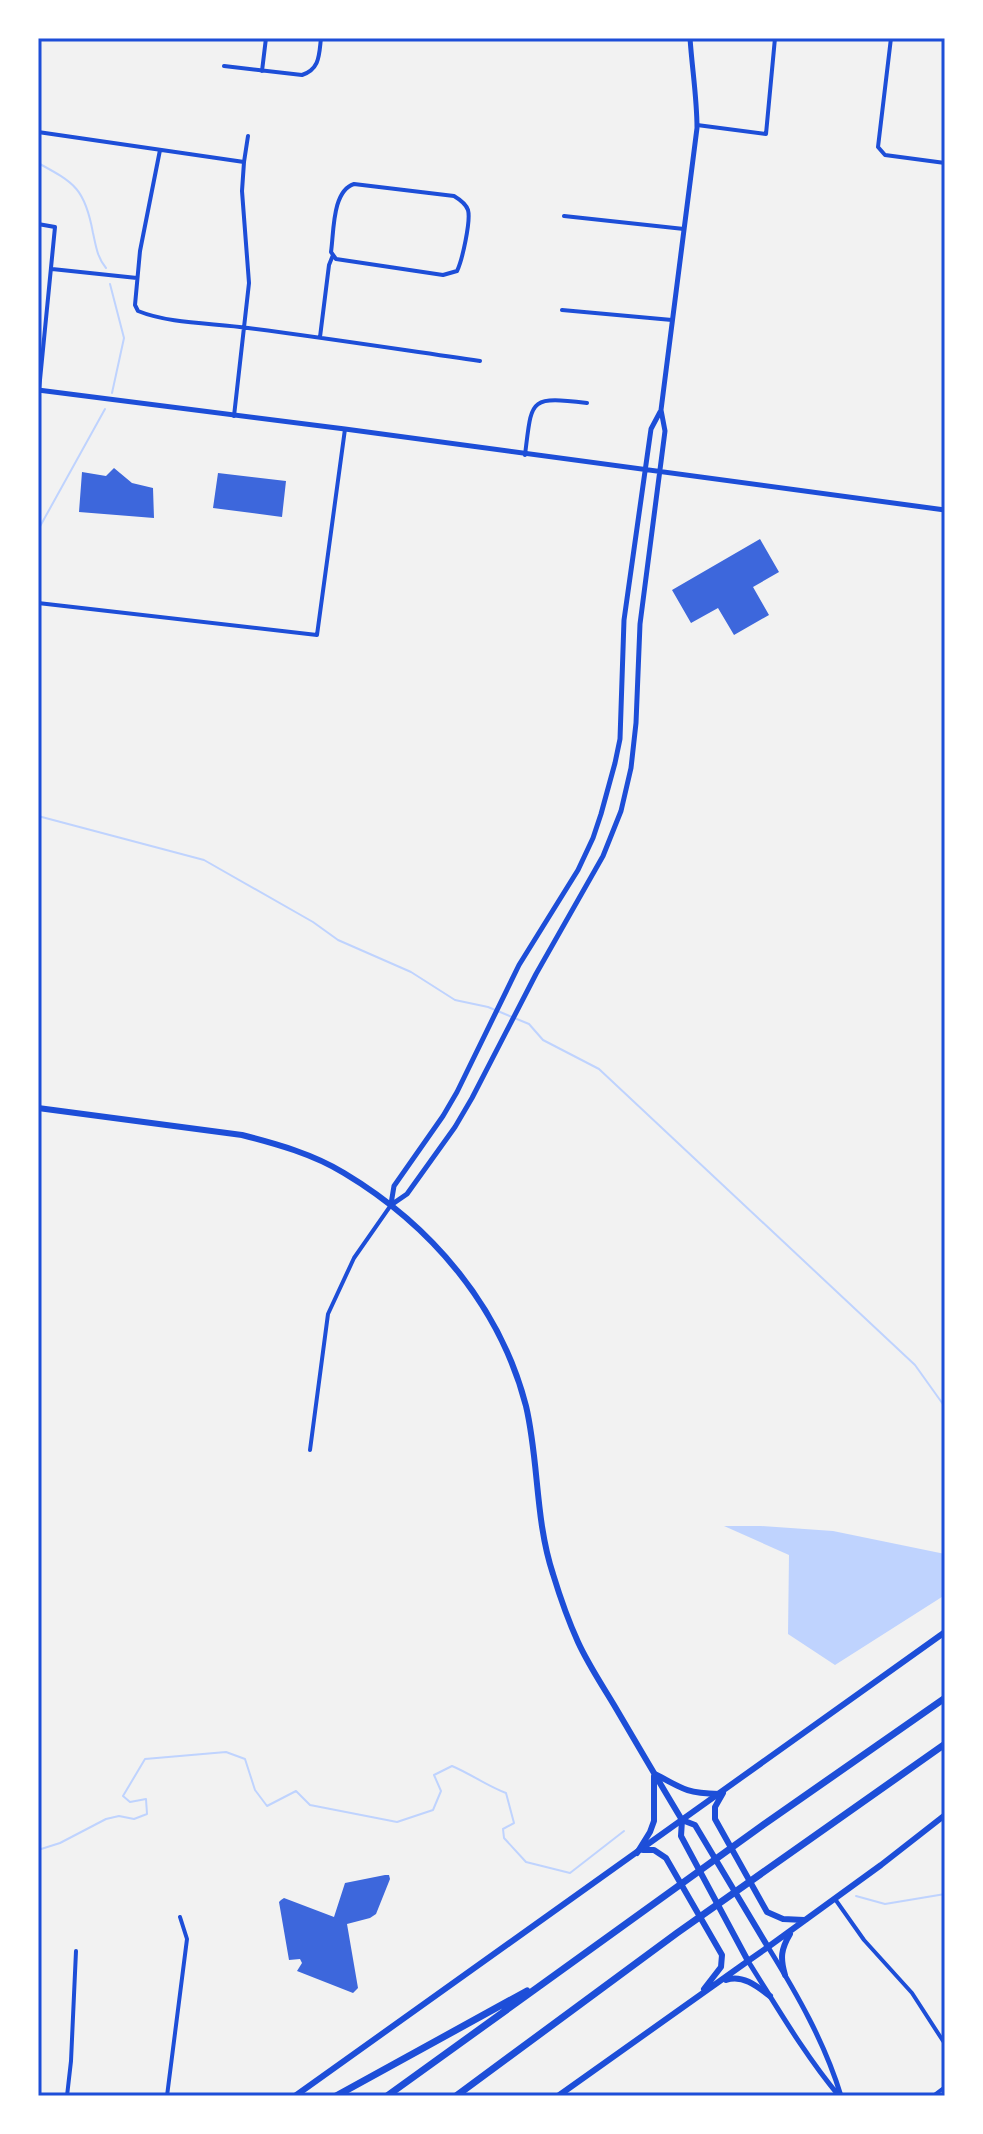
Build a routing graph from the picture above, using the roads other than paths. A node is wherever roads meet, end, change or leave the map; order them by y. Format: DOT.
graph roads {
  1 [pos="266,38"];
  2 [pos="321,38"];
  3 [pos="690,38"];
  4 [pos="775,38"];
  5 [pos="891,38"];
  6 [pos="224,66"];
  7 [pos="262,71"];
  8 [pos="697,125"];
  9 [pos="38,132"];
  10 [pos="248,136"];
  11 [pos="160,150"];
  12 [pos="244,162"];
  13 [pos="945,163"];
  14 [pos="564,216"];
  15 [pos="38,224"];
  16 [pos="684,229"];
  17 [pos="333,255"];
  18 [pos="51,269"];
  19 [pos="137,278"];
  20 [pos="562,310"];
  21 [pos="672,320"];
  22 [pos="244,327"];
  23 [pos="320,337"];
  24 [pos="480,361"];
  25 [pos="39,390"];
  26 [pos="587,403"];
  27 [pos="661,410"];
  28 [pos="234,416"];
  29 [pos="345,429"];
  30 [pos="525,455"];
  31 [pos="645,471"];
  32 [pos="661,473"];
  33 [pos="945,510"];
  34 [pos="38,603"];
  35 [pos="38,1108"];
  36 [pos="391,1205"];
  37 [pos="310,1450"];
  38 [pos="945,1632"];
  39 [pos="945,1698"];
  40 [pos="945,1744"];
  41 [pos="654,1773"];
  42 [pos="722,1792"];
  43 [pos="945,1815"];
  44 [pos="682,1820"];
  45 [pos="639,1851"];
  46 [pos="835,1899"];
  47 [pos="180,1917"];
  48 [pos="805,1920"];
  49 [pos="793,1929"];
  50 [pos="768,1947"];
  51 [pos="76,1951"];
  52 [pos="748,1961"];
  53 [pos="556,1974"];
  54 [pos="785,1975"];
  55 [pos="711,1987"];
  56 [pos="700,1995"];
  57 [pos="770,1996"];
  58 [pos="945,2044"];
  59 [pos="483,2077"];
  60 [pos="945,2087"];
  61 [pos="67,2096"];
  62 [pos="167,2096"];
  63 [pos="295,2096"];
  64 [pos="336,2096"];
  65 [pos="387,2096"];
  66 [pos="456,2096"];
  67 [pos="464,2096"];
  68 [pos="558,2096"];
  69 [pos="840,2096"];
  70 [pos="933,2096"];
  1 -- 7 [label="street"];
  2 -- 7 [label="street"];
  3 -- 8 [label="street"];
  4 -- 8 [label="street"];
  5 -- 13 [label="street"];
  6 -- 7 [label="street"];
  8 -- 16 [label="street"];
  9 -- 11 [label="street"];
  10 -- 12 [label="street"];
  11 -- 12 [label="street"];
  11 -- 19 [label="street"];
  12 -- 22 [label="street"];
  14 -- 16 [label="street"];
  15 -- 18 [label="street"];
  16 -- 21 [label="street"];
  17 -- 17 [label="street"];
  17 -- 23 [label="street"];
  18 -- 19 [label="street"];
  18 -- 25 [label="street"];
  19 -- 22 [label="street"];
  20 -- 21 [label="street"];
  21 -- 27 [label="street"];
  22 -- 23 [label="street"];
  22 -- 28 [label="street"];
  23 -- 24 [label="street"];
  25 -- 28 [label="street"];
  26 -- 30 [label="street"];
  27 -- 31 [label="street"];
  27 -- 32 [label="street"];
  28 -- 29 [label="street"];
  29 -- 30 [label="street"];
  29 -- 34 [label="street"];
  30 -- 31 [label="street"];
  31 -- 32 [label="street"];
  31 -- 36 [label="street"];
  32 -- 33 [label="street"];
  32 -- 36 [label="street"];
  35 -- 36 [label="main road"];
  36 -- 37 [label="street"];
  36 -- 41 [label="main road"];
  38 -- 42 [label="main road"];
  39 -- 53 [label="highway"];
  40 -- 59 [label="highway"];
  41 -- 42 [label="main road"];
  41 -- 44 [label="main road"];
  41 -- 45 [label="main road"];
  42 -- 44 [label="main road"];
  42 -- 48 [label="main road"];
  43 -- 46 [label="main road"];
  44 -- 45 [label="main road"];
  44 -- 50 [label="main road"];
  44 -- 52 [label="main road"];
  45 -- 56 [label="main road"];
  45 -- 63 [label="main road"];
  46 -- 48 [label="main road"];
  46 -- 58 [label="street"];
  47 -- 62 [label="street"];
  48 -- 49 [label="main road"];
  49 -- 50 [label="main road"];
  49 -- 54 [label="main road"];
  50 -- 52 [label="main road"];
  50 -- 54 [label="street"];
  51 -- 61 [label="street"];
  52 -- 55 [label="main road"];
  52 -- 57 [label="street"];
  53 -- 64 [label="highway"];
  53 -- 65 [label="highway"];
  54 -- 69 [label="street"];
  55 -- 56 [label="main road"];
  55 -- 57 [label="main road"];
  56 -- 68 [label="main road"];
  57 -- 69 [label="street"];
  59 -- 66 [label="highway"];
  59 -- 67 [label="highway"];
  60 -- 70 [label="street"];
}
